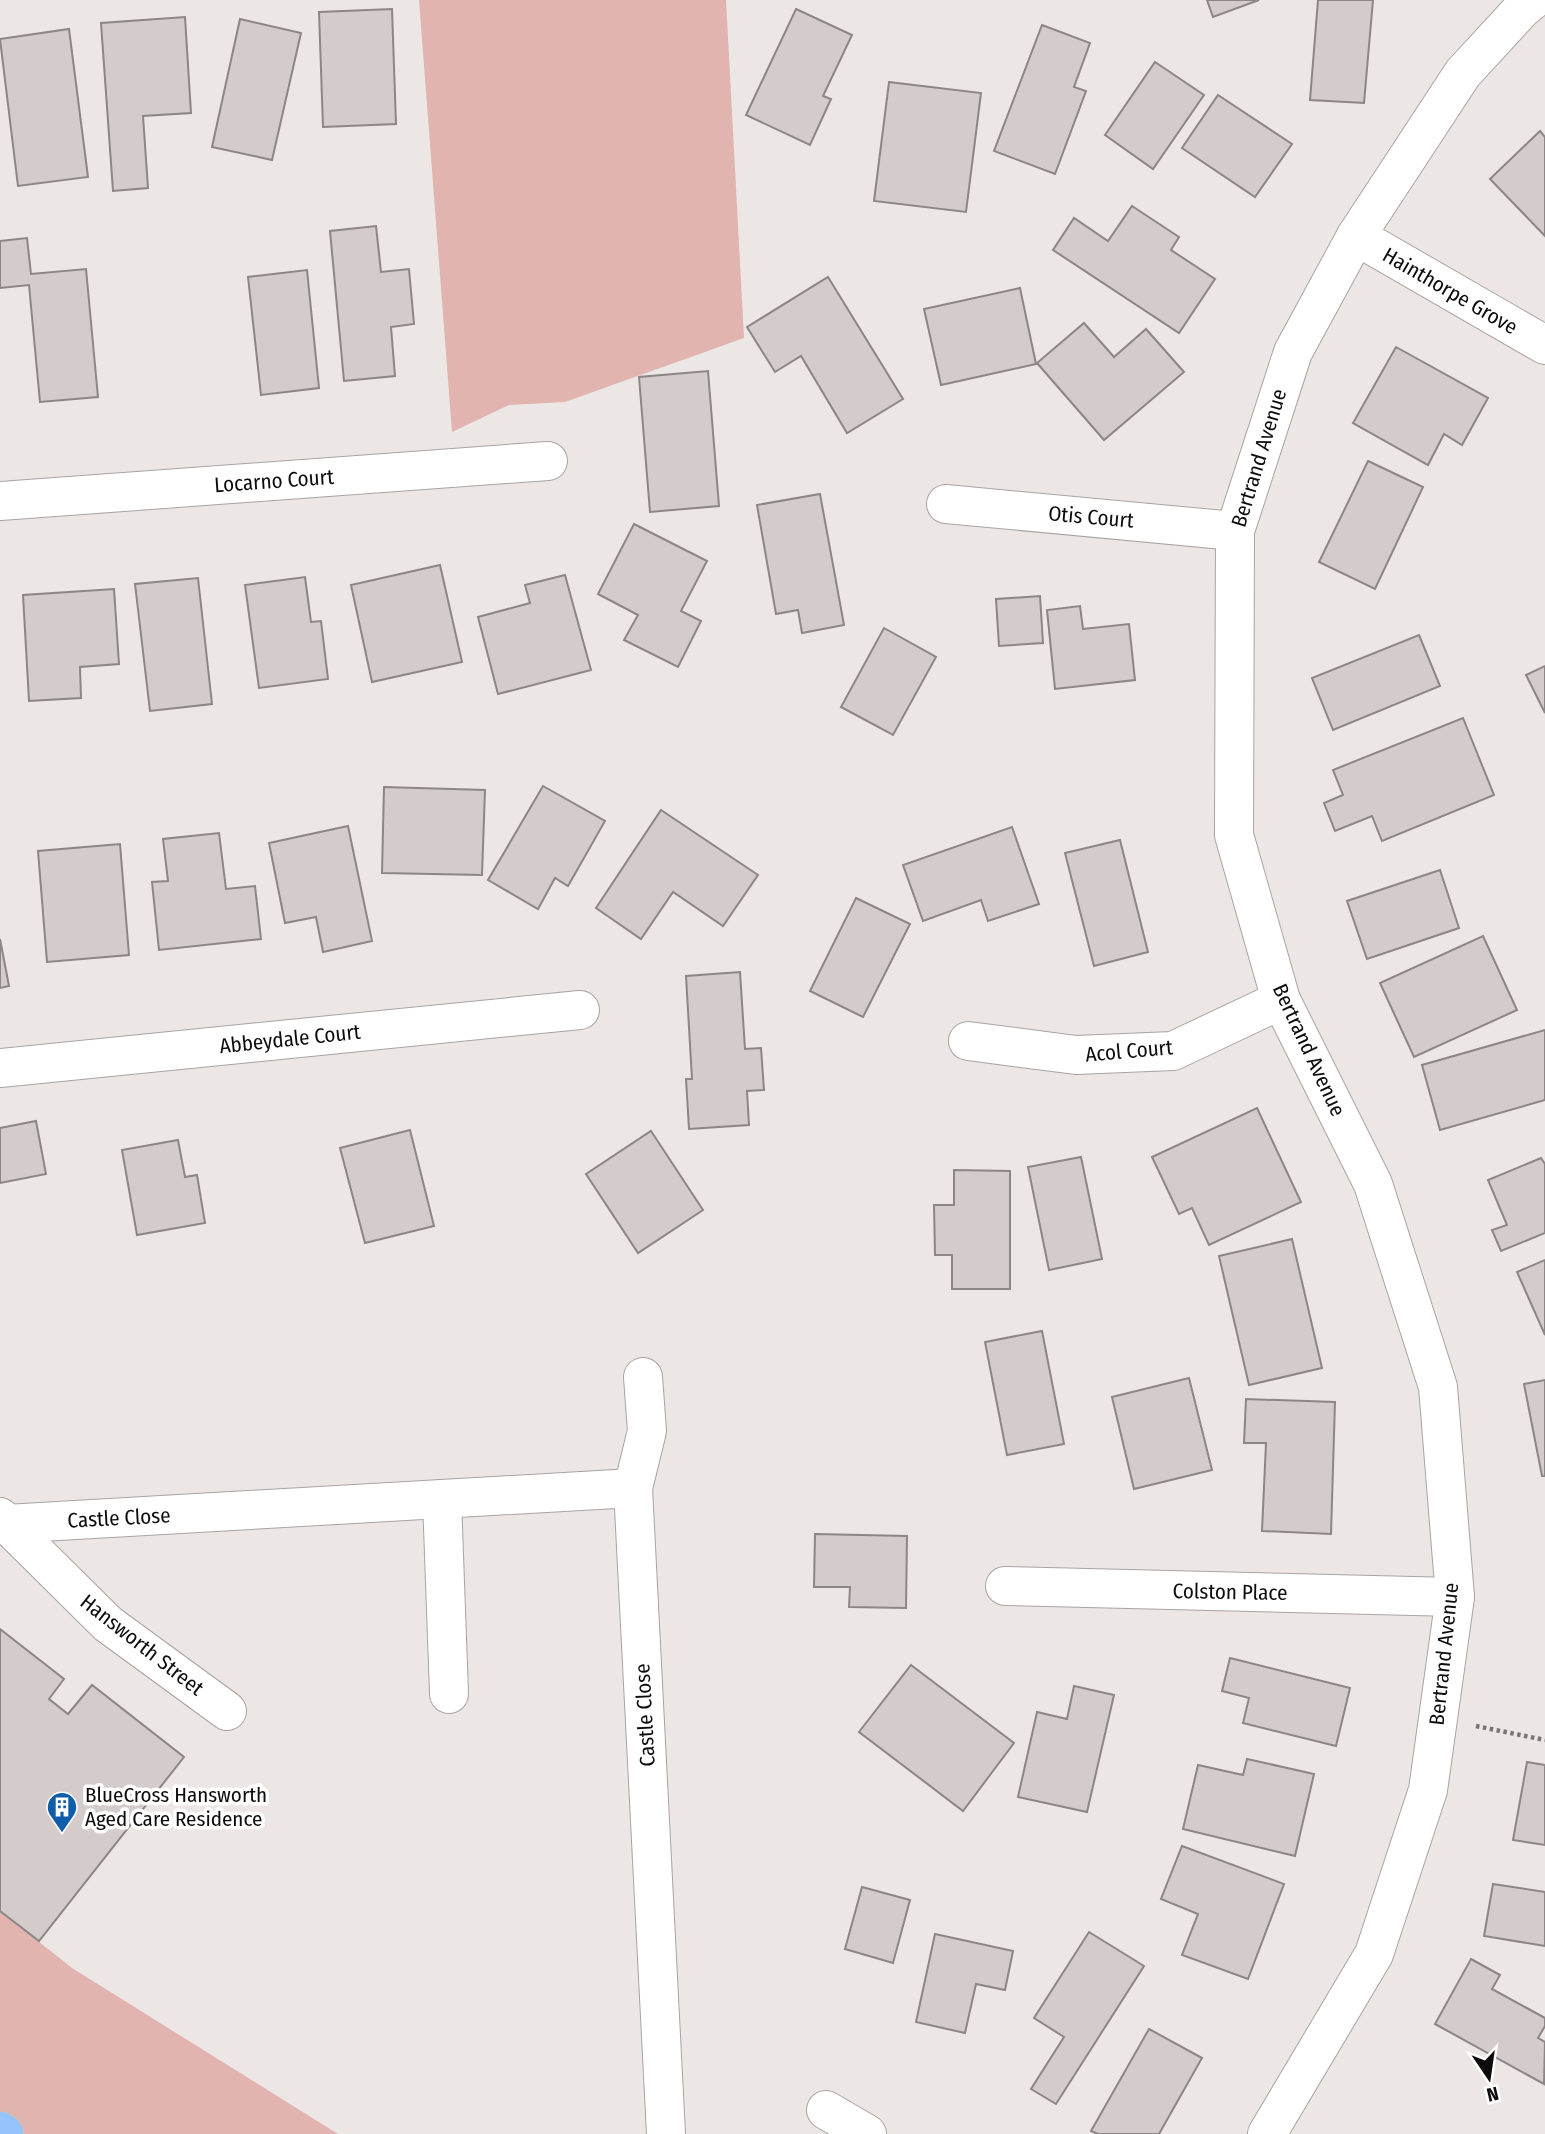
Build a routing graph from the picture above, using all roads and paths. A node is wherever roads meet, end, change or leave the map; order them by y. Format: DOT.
graph roads {
  1 [pos="1523,3"];
  2 [pos="1356,236"];
  3 [pos="1545,345"];
  4 [pos="548,461"];
  5 [pos="0,501"];
  6 [pos="946,504"];
  7 [pos="1235,531"];
  8 [pos="1281,1000"];
  9 [pos="580,1010"];
  10 [pos="968,1041"];
  11 [pos="0,1068"];
  12 [pos="643,1377"];
  13 [pos="633,1488"];
  14 [pos="442,1499"];
  15 [pos="3,1520"];
  16 [pos="1005,1586"];
  17 [pos="1455,1597"];
  18 [pos="449,1694"];
  19 [pos="227,1710"];
  20 [pos="1437,1719"];
  21 [pos="1545,1740"];
  22 [pos="826,2110"];
  23 [pos="666,2134"];
  24 [pos="867,2134"];
  25 [pos="1267,2134"];
  1 -- 2 [label="street, Bertrand Avenue"];
  2 -- 3 [label="street, Hainthorpe Grove"];
  2 -- 7 [label="street, Bertrand Avenue"];
  4 -- 5 [label="street, Locarno Court"];
  6 -- 7 [label="street, Otis Court"];
  7 -- 8 [label="street, Bertrand Avenue"];
  8 -- 10 [label="street, Acol Court"];
  8 -- 17 [label="street, Bertrand Avenue"];
  9 -- 11 [label="street, Abbeydale Court"];
  12 -- 13 [label="street"];
  13 -- 14 [label="street, Castle Close"];
  13 -- 23 [label="street, Castle Close"];
  14 -- 15 [label="street, Castle Close"];
  14 -- 18 [label="street"];
  15 -- 19 [label="street, Hansworth Street"];
  16 -- 17 [label="street, Colston Place"];
  17 -- 20 [label="street, Bertrand Avenue"];
  20 -- 21 [label="path"];
  20 -- 25 [label="street, Bertrand Avenue"];
  22 -- 24 [label="street"];
}
